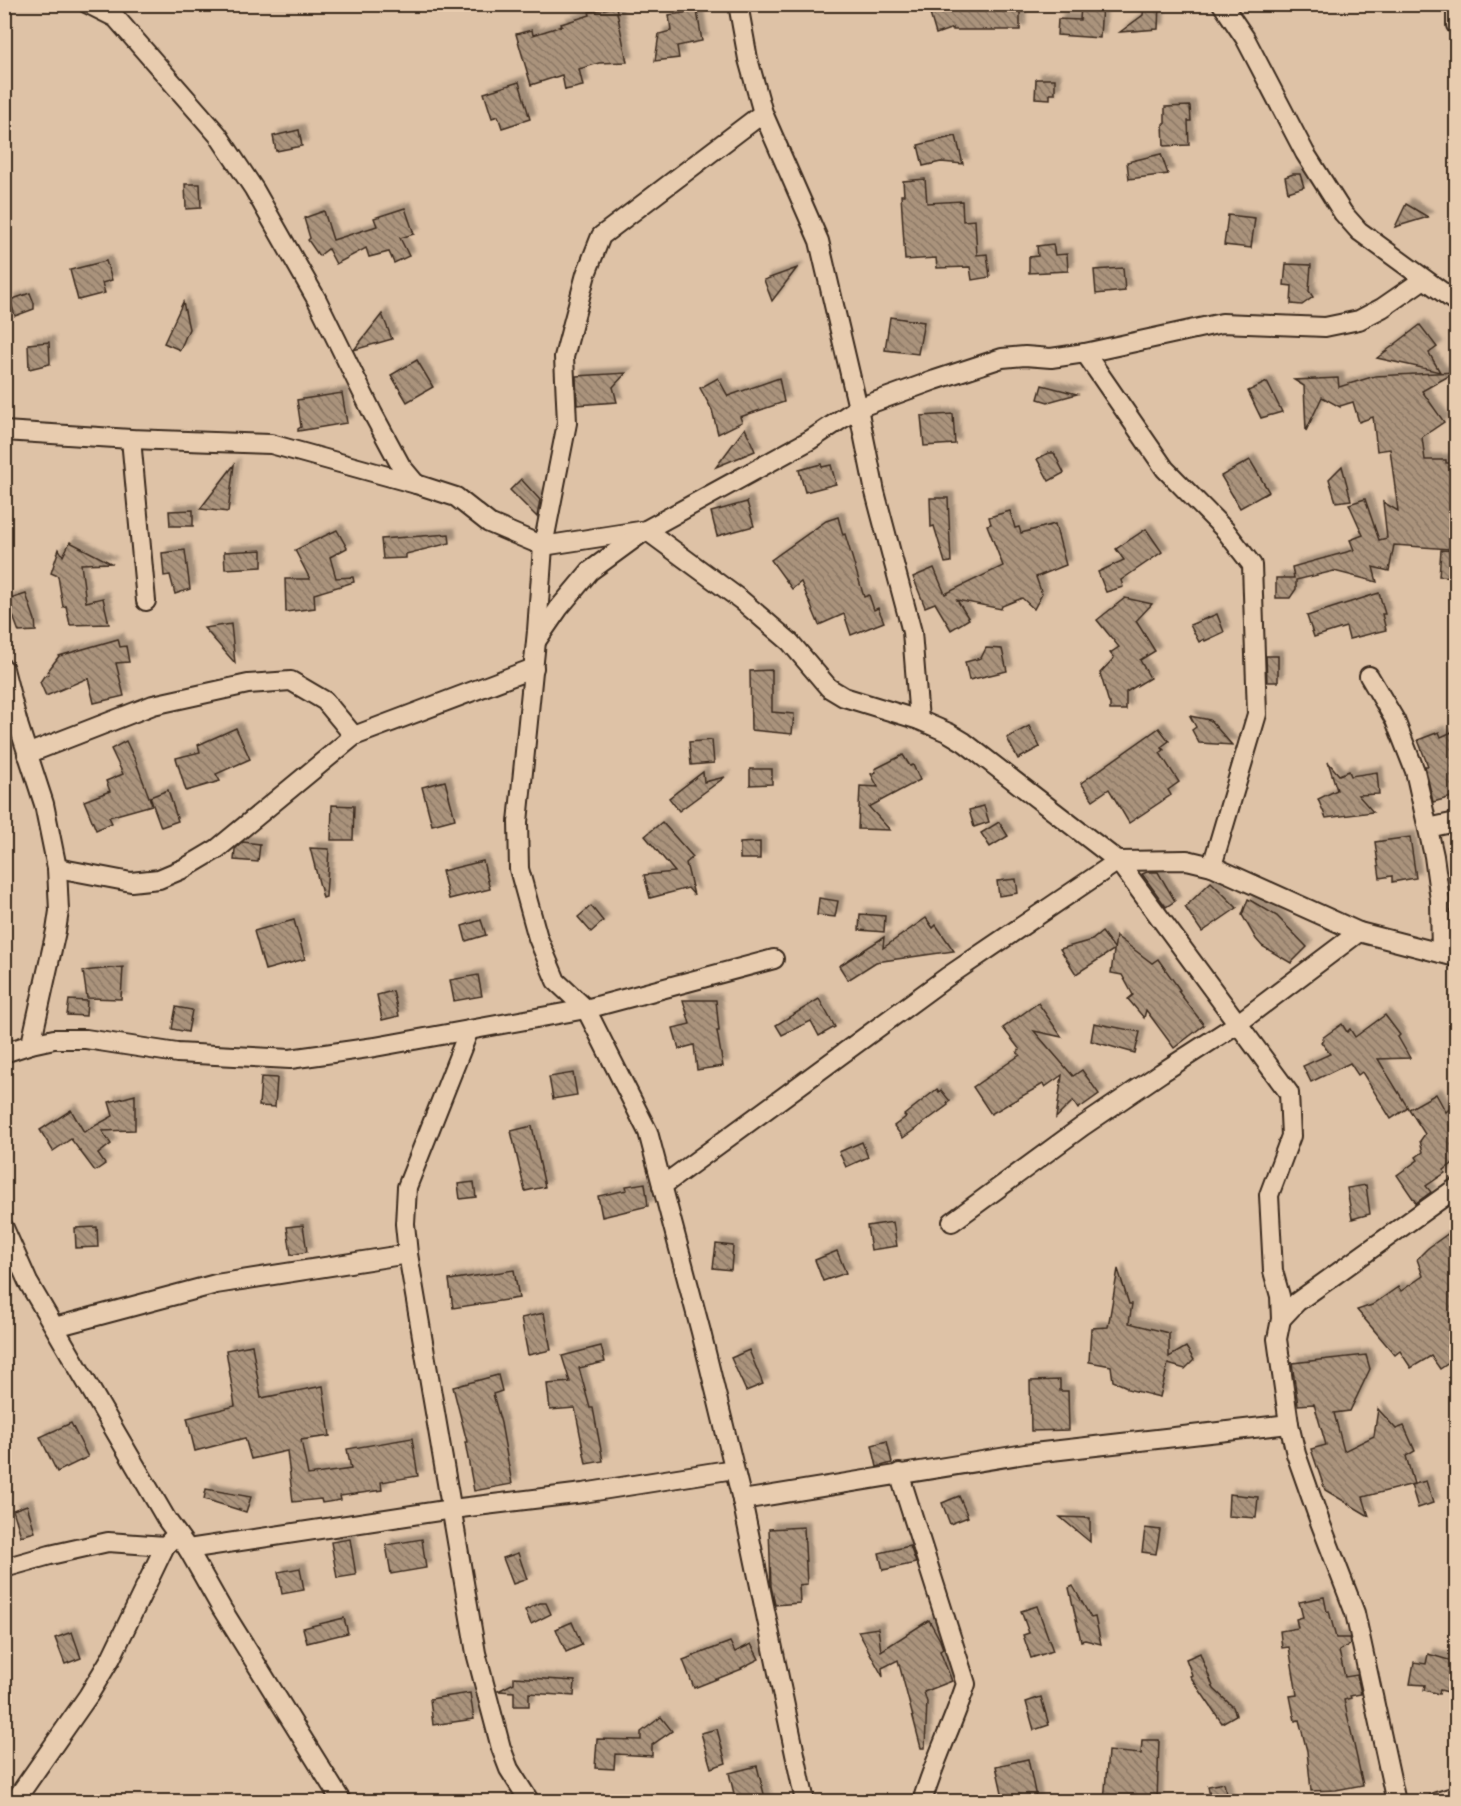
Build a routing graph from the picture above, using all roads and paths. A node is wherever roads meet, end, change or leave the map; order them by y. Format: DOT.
graph roads {
  1 [pos="738,4"];
  2 [pos="1222,4"];
  3 [pos="93,6"];
  4 [pos="1456,10"];
  5 [pos="1456,25"];
  6 [pos="763,113"];
  7 [pos="1424,279"];
  8 [pos="1456,302"];
  9 [pos="1085,352"];
  10 [pos="858,408"];
  11 [pos="4,431"];
  12 [pos="131,439"];
  13 [pos="416,484"];
  14 [pos="646,530"];
  15 [pos="543,546"];
  16 [pos="146,602"];
  17 [pos="537,640"];
  18 [pos="534,668"];
  19 [pos="4,669"];
  20 [pos="1369,676"];
  21 [pos="919,720"];
  22 [pos="11,722"];
  23 [pos="354,735"];
  24 [pos="27,754"];
  25 [pos="1456,822"];
  26 [pos="1428,828"];
  27 [pos="1118,861"];
  28 [pos="1212,866"];
  29 [pos="57,868"];
  30 [pos="1359,932"];
  31 [pos="1449,955"];
  32 [pos="774,959"];
  33 [pos="586,1009"];
  34 [pos="1237,1024"];
  35 [pos="469,1030"];
  36 [pos="30,1044"];
  37 [pos="4,1053"];
  38 [pos="662,1186"];
  39 [pos="1456,1188"];
  40 [pos="952,1222"];
  41 [pos="4,1228"];
  42 [pos="408,1254"];
  43 [pos="1281,1320"];
  44 [pos="55,1327"];
  45 [pos="1289,1424"];
  46 [pos="734,1469"];
  47 [pos="899,1473"];
  48 [pos="742,1500"];
  49 [pos="452,1509"];
  50 [pos="177,1543"];
  51 [pos="4,1568"];
  52 [pos="1456,1796"];
  53 [pos="14,1802"];
  54 [pos="342,1802"];
  55 [pos="530,1802"];
  56 [pos="805,1802"];
  57 [pos="922,1802"];
  58 [pos="1396,1802"];
  59 [pos="1437,1802"];
  1 -- 6 [label="street"];
  2 -- 7 [label="street"];
  3 -- 13 [label="street"];
  4 -- 5 [label="street"];
  6 -- 10 [label="street"];
  6 -- 15 [label="street"];
  7 -- 8 [label="street"];
  7 -- 9 [label="street"];
  9 -- 10 [label="street"];
  9 -- 28 [label="street"];
  10 -- 14 [label="street"];
  10 -- 21 [label="street"];
  11 -- 12 [label="street"];
  12 -- 13 [label="street"];
  12 -- 16 [label="street"];
  13 -- 15 [label="street"];
  14 -- 15 [label="street"];
  14 -- 17 [label="street"];
  14 -- 21 [label="street"];
  15 -- 17 [label="street"];
  17 -- 18 [label="street"];
  18 -- 23 [label="street"];
  18 -- 33 [label="street"];
  19 -- 22 [label="street"];
  20 -- 26 [label="street"];
  21 -- 27 [label="street"];
  22 -- 24 [label="street"];
  23 -- 24 [label="street"];
  23 -- 29 [label="street"];
  24 -- 29 [label="street"];
  25 -- 26 [label="street"];
  26 -- 31 [label="street"];
  27 -- 28 [label="street"];
  27 -- 34 [label="street"];
  27 -- 38 [label="street"];
  28 -- 30 [label="street"];
  29 -- 36 [label="street"];
  30 -- 31 [label="street"];
  30 -- 34 [label="street"];
  32 -- 33 [label="street"];
  33 -- 35 [label="street"];
  33 -- 38 [label="street"];
  34 -- 40 [label="street"];
  34 -- 43 [label="street"];
  35 -- 36 [label="street"];
  35 -- 42 [label="street"];
  36 -- 37 [label="street"];
  38 -- 46 [label="street"];
  39 -- 43 [label="street"];
  41 -- 44 [label="street"];
  42 -- 44 [label="street"];
  42 -- 49 [label="street"];
  43 -- 45 [label="street"];
  44 -- 50 [label="street"];
  45 -- 47 [label="street"];
  45 -- 58 [label="street"];
  46 -- 48 [label="street"];
  46 -- 49 [label="street"];
  47 -- 48 [label="street"];
  47 -- 57 [label="street"];
  48 -- 56 [label="street"];
  49 -- 50 [label="street"];
  49 -- 55 [label="street"];
  50 -- 51 [label="street"];
  50 -- 53 [label="street"];
  50 -- 54 [label="street"];
  52 -- 59 [label="street"];
}
